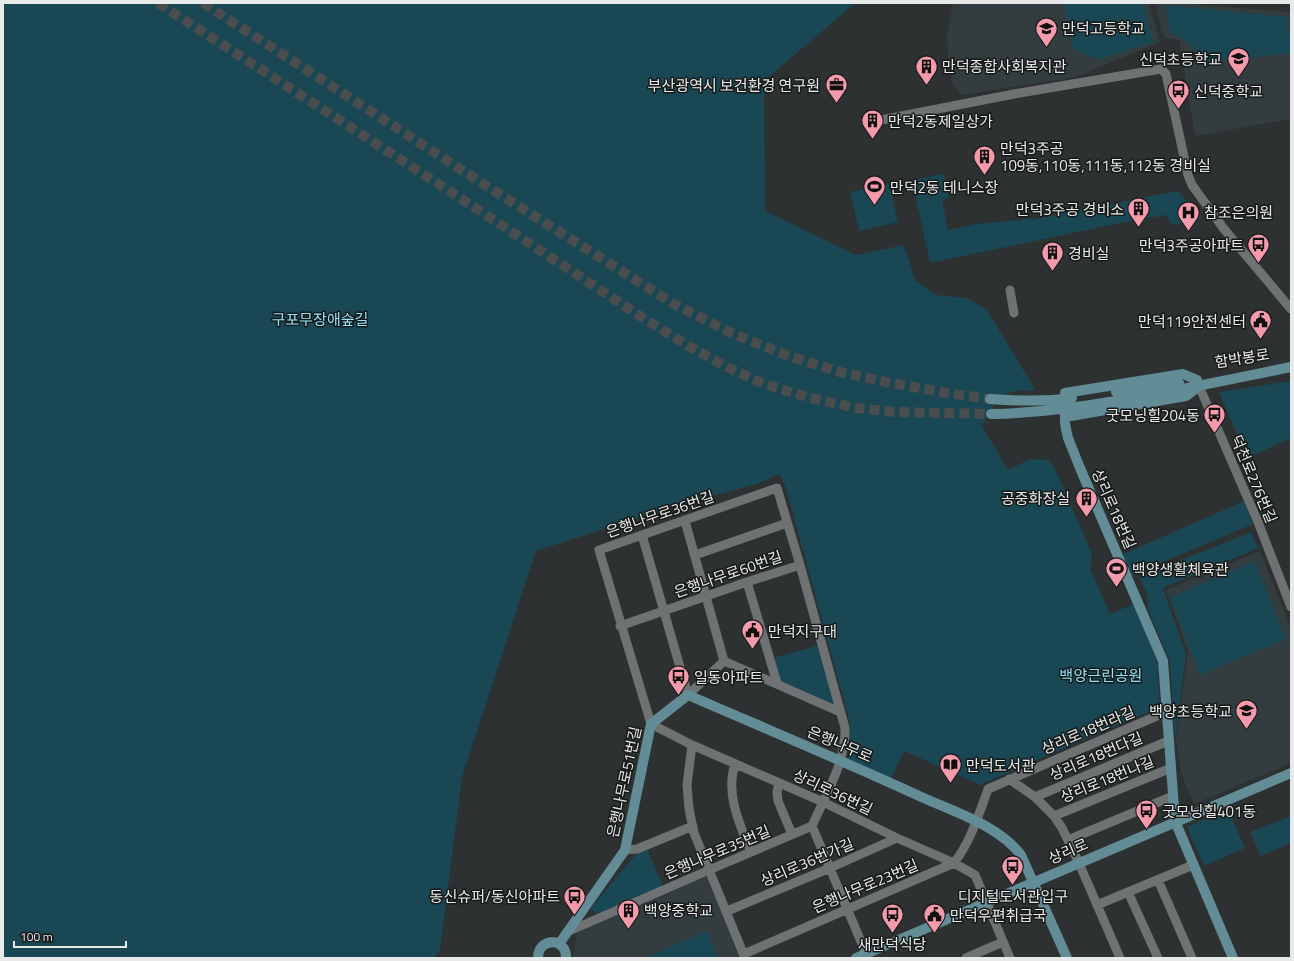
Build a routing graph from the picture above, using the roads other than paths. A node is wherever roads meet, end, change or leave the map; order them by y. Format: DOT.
graph roads {
  1 [pos="881,120"];
  2 [pos="1010,290"];
  3 [pos="1291,309"];
  4 [pos="1014,313"];
  5 [pos="1291,366"];
  6 [pos="1198,383"];
  7 [pos="990,398"];
  8 [pos="991,414"];
  9 [pos="1065,417"];
  10 [pos="1252,508"];
  11 [pos="1243,512"];
  12 [pos="685,521"];
  13 [pos="787,523"];
  14 [pos="642,535"];
  15 [pos="695,555"];
  16 [pos="800,564"];
  17 [pos="747,582"];
  18 [pos="706,596"];
  19 [pos="1291,607"];
  20 [pos="664,611"];
  21 [pos="620,626"];
  22 [pos="724,661"];
  23 [pos="777,683"];
  24 [pos="688,695"];
  25 [pos="840,712"];
  26 [pos="1166,712"];
  27 [pos="651,724"];
  28 [pos="1168,741"];
  29 [pos="692,745"];
  30 [pos="841,760"];
  31 [pos="736,764"];
  32 [pos="1171,768"];
  33 [pos="1291,773"];
  34 [pos="1009,779"];
  35 [pos="780,783"];
  36 [pos="1173,796"];
  37 [pos="1035,797"];
  38 [pos="823,802"];
  39 [pos="1054,816"];
  40 [pos="1175,821"];
  41 [pos="976,822"];
  42 [pos="692,826"];
  43 [pos="812,826"];
  44 [pos="792,834"];
  45 [pos="897,838"];
  46 [pos="1068,840"];
  47 [pos="625,850"];
  48 [pos="751,852"];
  49 [pos="954,863"];
  50 [pos="1078,863"];
  51 [pos="1194,865"];
  52 [pos="830,868"];
  53 [pos="709,870"];
  54 [pos="1158,880"];
  55 [pos="1034,882"];
  56 [pos="1128,892"];
  57 [pos="987,902"];
  58 [pos="1096,905"];
  59 [pos="848,909"];
  60 [pos="727,911"];
  61 [pos="567,932"];
  62 [pos="1003,942"];
  63 [pos="559,944"];
  64 [pos="744,956"];
  65 [pos="867,956"];
  66 [pos="536,957"];
  67 [pos="566,958"];
  68 [pos="856,958"];
  69 [pos="966,958"];
  70 [pos="1010,958"];
  71 [pos="1067,958"];
  72 [pos="1120,958"];
  73 [pos="1158,958"];
  74 [pos="1192,958"];
  75 [pos="1233,958"];
  1 -- 3 [label="street"];
  2 -- 4 [label="street"];
  5 -- 6 [label="street, 함박봉로"];
  6 -- 7 [label="street"];
  6 -- 8 [label="street"];
  6 -- 9 [label="street"];
  6 -- 9 [label="street, 상리로18번길"];
  6 -- 10 [label="street, 덕천로276번길"];
  9 -- 26 [label="street, 상리로18번길"];
  10 -- 11 [label="street"];
  10 -- 19 [label="street, 덕천로276번길"];
  12 -- 13 [label="street, 은행나무로36번길"];
  12 -- 14 [label="street, 은행나무로36번길"];
  12 -- 15 [label="street"];
  13 -- 15 [label="street"];
  13 -- 16 [label="street, 은행나무로36번길"];
  14 -- 20 [label="street"];
  14 -- 21 [label="street, 은행나무로36번길"];
  15 -- 18 [label="street"];
  16 -- 17 [label="street, 은행나무로60번길"];
  16 -- 25 [label="street, 은행나무로36번길"];
  17 -- 18 [label="street, 은행나무로60번길"];
  17 -- 23 [label="street"];
  18 -- 20 [label="street, 은행나무로60번길"];
  18 -- 22 [label="street"];
  20 -- 21 [label="street, 은행나무로60번길"];
  20 -- 24 [label="street"];
  21 -- 27 [label="street, 은행나무로36번길"];
  22 -- 23 [label="street"];
  22 -- 24 [label="street"];
  23 -- 25 [label="street"];
  24 -- 27 [label="street, 은행나무로51번길"];
  24 -- 30 [label="street, 은행나무로"];
  25 -- 30 [label="street, 은행나무로36번길"];
  26 -- 28 [label="street, 상리로18번길"];
  26 -- 34 [label="street, 상리로18번라길"];
  27 -- 29 [label="street, 상리로36번길"];
  27 -- 47 [label="street, 은행나무로51번길"];
  28 -- 32 [label="street, 상리로18번길"];
  28 -- 37 [label="street, 상리로18번다길"];
  29 -- 31 [label="street, 상리로36번길"];
  29 -- 42 [label="street"];
  30 -- 38 [label="street"];
  30 -- 41 [label="street, 은행나무로"];
  31 -- 35 [label="street, 상리로36번길"];
  31 -- 48 [label="street"];
  32 -- 36 [label="street, 상리로18번길"];
  32 -- 39 [label="street, 상리로18번나길"];
  33 -- 40 [label="street, 상리로"];
  34 -- 37 [label="street"];
  34 -- 41 [label="street, 상리로18번라길"];
  35 -- 38 [label="street, 상리로36번길"];
  35 -- 44 [label="street"];
  36 -- 40 [label="street, 상리로18번길"];
  36 -- 46 [label="street"];
  37 -- 39 [label="street"];
  38 -- 43 [label="street"];
  38 -- 45 [label="street, 상리로36번길"];
  39 -- 46 [label="street"];
  40 -- 50 [label="street, 상리로"];
  40 -- 51 [label="street, 상리로18번길"];
  41 -- 49 [label="street"];
  41 -- 55 [label="street, 은행나무로"];
  42 -- 47 [label="street"];
  42 -- 53 [label="street"];
  43 -- 44 [label="street, 은행나무로35번길"];
  43 -- 52 [label="street"];
  44 -- 48 [label="street, 은행나무로35번길"];
  45 -- 49 [label="street, 상리로36번길"];
  45 -- 52 [label="street, 상리로36번가길"];
  46 -- 50 [label="street"];
  47 -- 61 [label="street, 은행나무로51번길"];
  48 -- 53 [label="street, 은행나무로35번길"];
  49 -- 57 [label="street, 상리로36번길"];
  49 -- 59 [label="street, 은행나무로23번길"];
  50 -- 55 [label="street, 상리로"];
  50 -- 58 [label="street"];
  51 -- 54 [label="street"];
  51 -- 75 [label="street, 상리로18번길"];
  52 -- 59 [label="street"];
  52 -- 60 [label="street, 상리로36번가길"];
  53 -- 60 [label="street"];
  53 -- 61 [label="street, 은행나무로35번길"];
  54 -- 56 [label="street"];
  54 -- 74 [label="street"];
  55 -- 57 [label="street, 상리로"];
  55 -- 71 [label="street, 은행나무로"];
  56 -- 58 [label="street"];
  56 -- 73 [label="street"];
  57 -- 62 [label="street, 상리로36번길"];
  57 -- 65 [label="street, 상리로"];
  58 -- 72 [label="street"];
  59 -- 64 [label="street, 은행나무로23번길"];
  59 -- 65 [label="street"];
  60 -- 64 [label="street"];
  61 -- 63 [label="street, 은행나무로51번길"];
  62 -- 69 [label="street"];
  62 -- 70 [label="street, 상리로36번길"];
  63 -- 66 [label="street"];
  63 -- 67 [label="street"];
  65 -- 68 [label="street, 상리로"];
}
